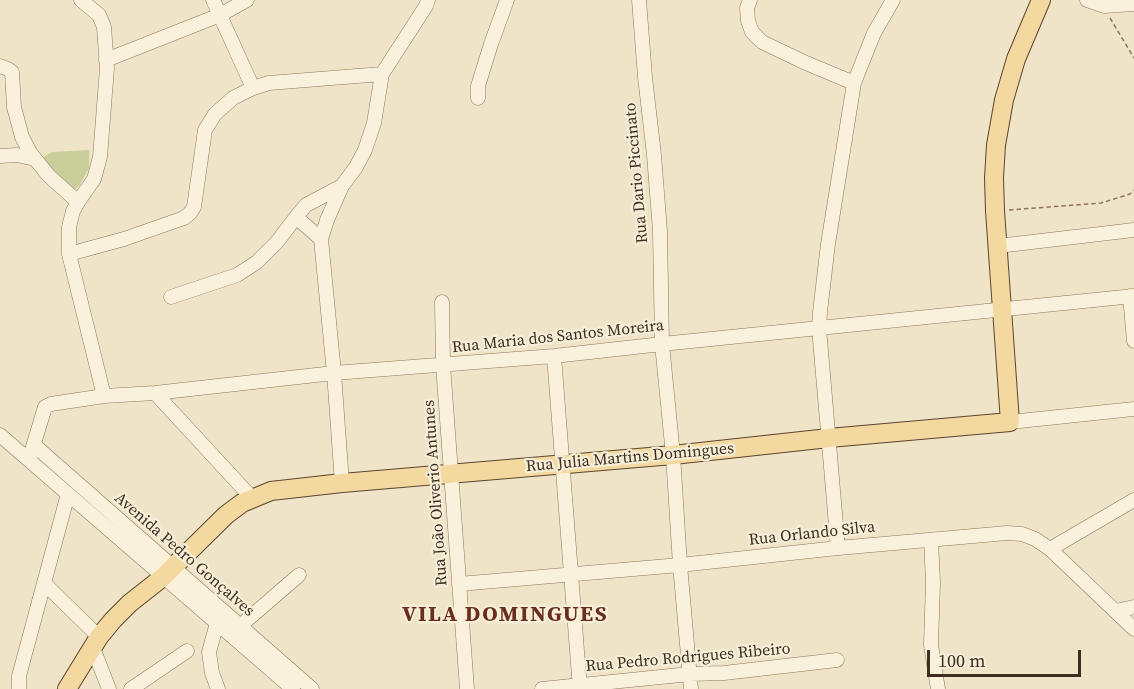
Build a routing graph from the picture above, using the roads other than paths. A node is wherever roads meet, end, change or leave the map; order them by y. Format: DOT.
graph roads {
  1 [pos="81,0"];
  2 [pos="213,0"];
  3 [pos="246,0"];
  4 [pos="428,0"];
  5 [pos="507,0"];
  6 [pos="639,0"];
  7 [pos="750,0"];
  8 [pos="893,0"];
  9 [pos="1041,0"];
  10 [pos="1089,0"];
  11 [pos="1134,4"];
  12 [pos="220,15"];
  13 [pos="106,60"];
  14 [pos="0,66"];
  15 [pos="382,74"];
  16 [pos="854,83"];
  17 [pos="253,88"];
  18 [pos="478,98"];
  19 [pos="0,156"];
  20 [pos="35,159"];
  21 [pos="342,186"];
  22 [pos="78,202"];
  23 [pos="296,217"];
  24 [pos="1134,230"];
  25 [pos="321,239"];
  26 [pos="998,246"];
  27 [pos="69,254"];
  28 [pos="1132,296"];
  29 [pos="171,297"];
  30 [pos="442,302"];
  31 [pos="1002,310"];
  32 [pos="819,328"];
  33 [pos="1134,341"];
  34 [pos="662,344"];
  35 [pos="554,356"];
  36 [pos="443,365"];
  37 [pos="334,373"];
  38 [pos="155,393"];
  39 [pos="104,396"];
  40 [pos="1134,410"];
  41 [pos="1010,422"];
  42 [pos="0,435"];
  43 [pos="829,438"];
  44 [pos="34,445"];
  45 [pos="673,455"];
  46 [pos="29,460"];
  47 [pos="563,465"];
  48 [pos="451,475"];
  49 [pos="342,483"];
  50 [pos="68,494"];
  51 [pos="252,498"];
  52 [pos="1134,500"];
  53 [pos="931,540"];
  54 [pos="838,548"];
  55 [pos="1050,549"];
  56 [pos="680,565"];
  57 [pos="168,572"];
  58 [pos="572,574"];
  59 [pos="299,575"];
  60 [pos="45,582"];
  61 [pos="459,584"];
  62 [pos="1134,607"];
  63 [pos="1116,611"];
  64 [pos="217,622"];
  65 [pos="240,626"];
  66 [pos="1134,629"];
  67 [pos="96,642"];
  68 [pos="187,651"];
  69 [pos="837,660"];
  70 [pos="690,674"];
  71 [pos="580,687"];
  72 [pos="20,689"];
  73 [pos="67,689"];
  74 [pos="109,689"];
  75 [pos="131,689"];
  76 [pos="218,689"];
  77 [pos="292,689"];
  78 [pos="312,689"];
  79 [pos="467,689"];
  80 [pos="542,689"];
  81 [pos="691,689"];
  82 [pos="938,689"];
  1 -- 13 [label="street"];
  2 -- 12 [label="street"];
  3 -- 12 [label="street"];
  4 -- 15 [label="street"];
  5 -- 18 [label="street"];
  6 -- 34 [label="street, Rua Dario Piccinato"];
  7 -- 16 [label="street"];
  8 -- 16 [label="street"];
  9 -- 26 [label="main road"];
  10 -- 11 [label="street"];
  12 -- 13 [label="street"];
  12 -- 17 [label="street"];
  13 -- 22 [label="street"];
  14 -- 20 [label="street"];
  15 -- 17 [label="street"];
  15 -- 21 [label="street"];
  16 -- 32 [label="street"];
  17 -- 27 [label="street"];
  19 -- 20 [label="street"];
  20 -- 22 [label="street"];
  21 -- 23 [label="street"];
  21 -- 25 [label="street"];
  22 -- 27 [label="street"];
  23 -- 25 [label="street"];
  23 -- 29 [label="street"];
  24 -- 26 [label="street"];
  25 -- 37 [label="street"];
  26 -- 31 [label="main road"];
  27 -- 39 [label="street"];
  28 -- 31 [label="street, Rua Maria dos Santos Moreira"];
  28 -- 33 [label="street"];
  30 -- 36 [label="street, Rua João Oliverio Antunes"];
  31 -- 32 [label="street, Rua Maria dos Santos Moreira"];
  31 -- 41 [label="main road"];
  32 -- 34 [label="street, Rua Maria dos Santos Moreira"];
  32 -- 43 [label="street"];
  34 -- 35 [label="street, Rua Maria dos Santos Moreira"];
  34 -- 45 [label="street, Rua Dario Piccinato"];
  35 -- 36 [label="street, Rua Maria dos Santos Moreira"];
  35 -- 47 [label="street"];
  36 -- 37 [label="street, Rua Maria dos Santos Moreira"];
  36 -- 48 [label="street, Rua João Oliverio Antunes"];
  37 -- 38 [label="street, Rua Maria dos Santos Moreira"];
  37 -- 49 [label="street"];
  38 -- 39 [label="street, Rua Maria dos Santos Moreira"];
  38 -- 51 [label="street"];
  39 -- 44 [label="street, Rua Maria dos Santos Moreira"];
  40 -- 41 [label="street"];
  41 -- 43 [label="main road, Rua Julia Martins Domingues"];
  42 -- 46 [label="street, Avenida Pedro Gonçalves"];
  43 -- 45 [label="main road, Rua Julia Martins Domingues"];
  43 -- 54 [label="street"];
  44 -- 46 [label="street, Rua Maria dos Santos Moreira"];
  44 -- 57 [label="street, Avenida Pedro Gonçalves"];
  45 -- 47 [label="main road, Rua Julia Martins Domingues"];
  45 -- 56 [label="street, Rua Dario Piccinato"];
  46 -- 50 [label="street, Avenida Pedro Gonçalves"];
  47 -- 48 [label="main road, Rua Julia Martins Domingues"];
  47 -- 58 [label="street"];
  48 -- 49 [label="main road, Rua Julia Martins Domingues"];
  48 -- 61 [label="street, Rua João Oliverio Antunes"];
  49 -- 51 [label="main road, Rua Julia Martins Domingues"];
  50 -- 57 [label="street, Avenida Pedro Gonçalves"];
  50 -- 60 [label="street"];
  51 -- 57 [label="main road, Rua Julia Martins Domingues"];
  52 -- 55 [label="street"];
  53 -- 54 [label="street, Rua Orlando Silva"];
  53 -- 55 [label="street, Rua Orlando Silva"];
  53 -- 82 [label="street"];
  54 -- 56 [label="street, Rua Orlando Silva"];
  55 -- 63 [label="street, Rua Orlando Silva"];
  56 -- 58 [label="street, Rua Orlando Silva"];
  56 -- 70 [label="street, Rua Dario Piccinato"];
  57 -- 64 [label="street, Avenida Pedro Gonçalves"];
  57 -- 65 [label="street, Avenida Pedro Gonçalves"];
  57 -- 67 [label="main road, Rua Julia Martins Domingues"];
  58 -- 61 [label="street, Rua Orlando Silva"];
  58 -- 71 [label="street"];
  59 -- 65 [label="street"];
  60 -- 67 [label="street"];
  60 -- 72 [label="street"];
  61 -- 79 [label="street, Rua João Oliverio Antunes"];
  62 -- 63 [label="street"];
  63 -- 66 [label="street, Rua Orlando Silva"];
  64 -- 76 [label="street"];
  64 -- 77 [label="street, Avenida Pedro Gonçalves"];
  65 -- 78 [label="street, Avenida Pedro Gonçalves"];
  67 -- 73 [label="main road, Rua Julia Martins Domingues"];
  67 -- 74 [label="street"];
  68 -- 75 [label="street"];
  69 -- 70 [label="street, Rua Pedro Rodrigues Ribeiro"];
  70 -- 71 [label="street, Rua Pedro Rodrigues Ribeiro"];
  70 -- 81 [label="street, Rua Dario Piccinato"];
  71 -- 80 [label="street, Rua Pedro Rodrigues Ribeiro"];
}
